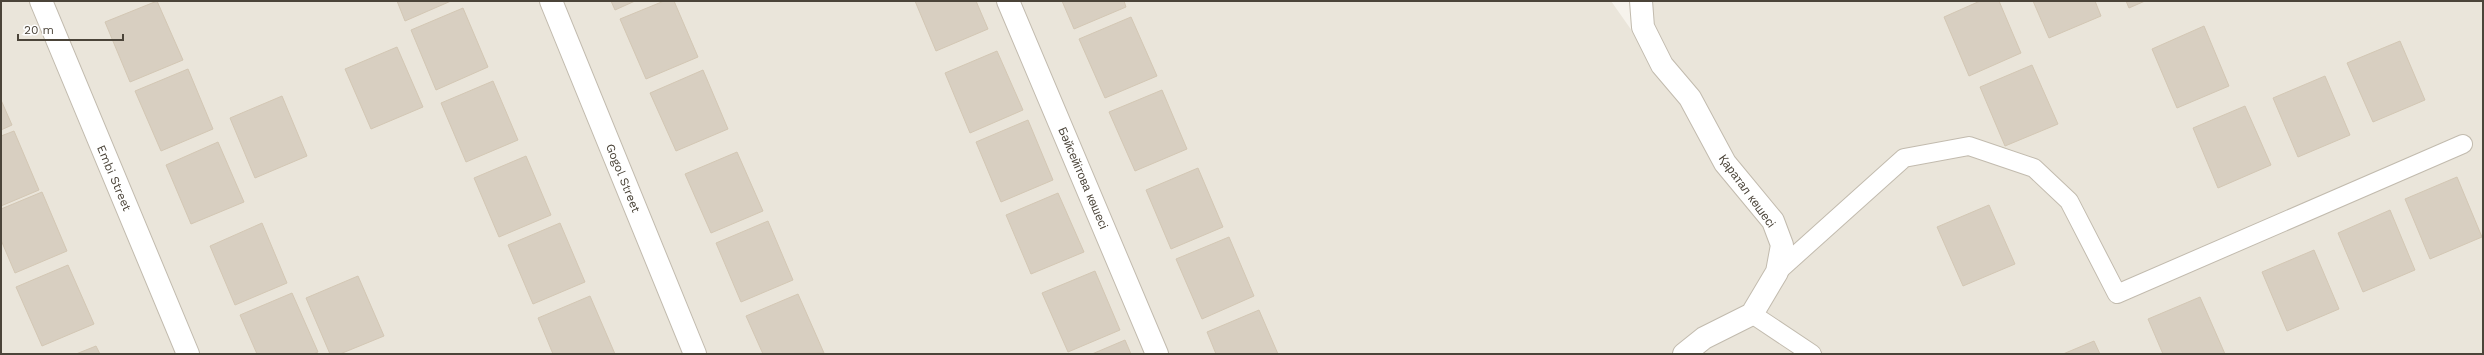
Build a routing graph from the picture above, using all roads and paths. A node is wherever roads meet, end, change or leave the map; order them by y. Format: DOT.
graph roads {
  1 [pos="40,1"];
  2 [pos="551,1"];
  3 [pos="1008,1"];
  4 [pos="1641,1"];
  5 [pos="2463,144"];
  6 [pos="1777,272"];
  7 [pos="1752,314"];
  8 [pos="188,354"];
  9 [pos="695,354"];
  10 [pos="1157,354"];
  11 [pos="1684,354"];
  12 [pos="1812,354"];
  1 -- 8 [label="street, Embi Street"];
  2 -- 9 [label="street, Gogol Street"];
  3 -- 10 [label="street, Бәйсейітова көшесі"];
  4 -- 6 [label="street, Қаратал көшесі"];
  5 -- 6 [label="lane"];
  6 -- 7 [label="street, Қаратал көшесі"];
  7 -- 11 [label="street"];
  7 -- 12 [label="lane"];
}
